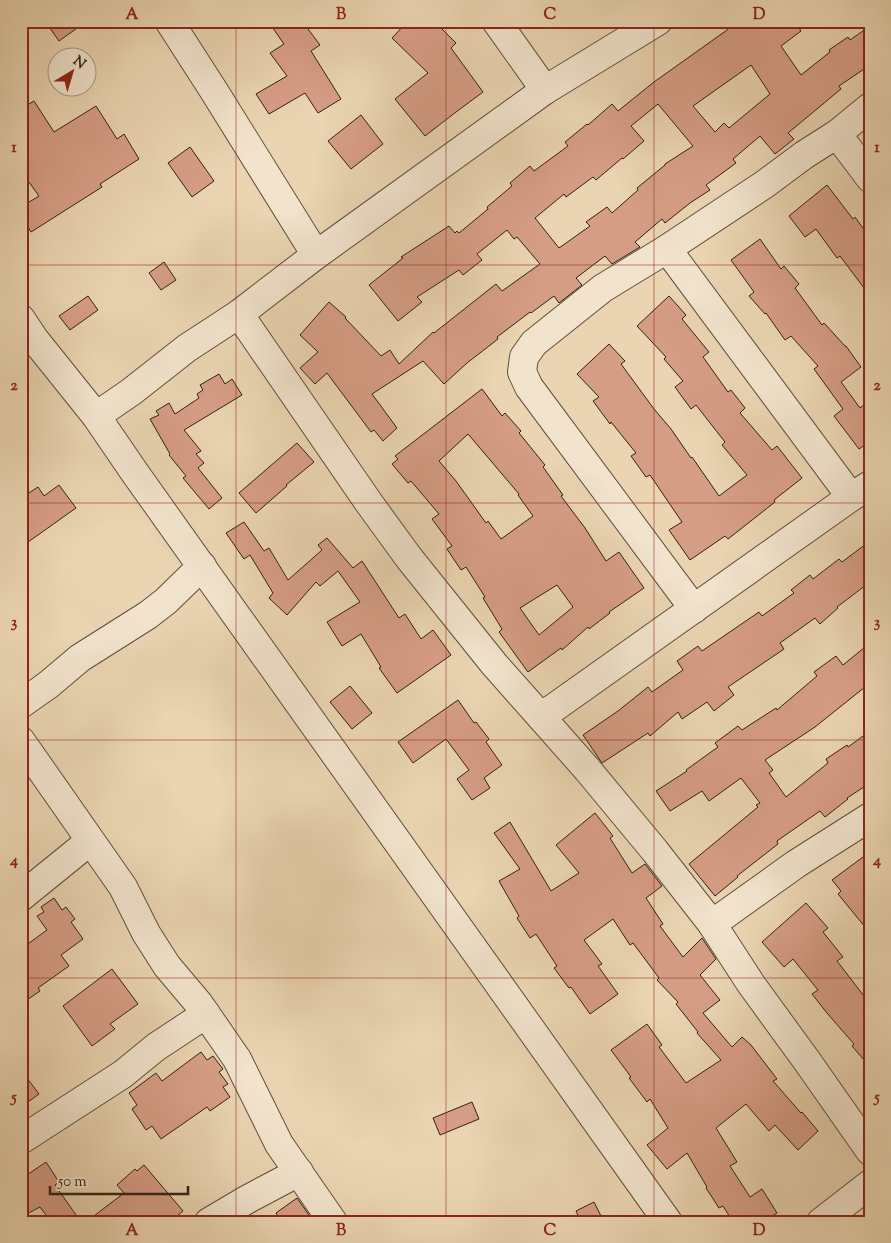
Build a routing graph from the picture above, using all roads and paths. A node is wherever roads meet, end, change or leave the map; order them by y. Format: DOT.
graph roads {
  1 [pos="169,21"];
  2 [pos="496,21"];
  3 [pos="658,21"];
  4 [pos="545,90"];
  5 [pos="870,107"];
  6 [pos="837,134"];
  7 [pos="870,178"];
  8 [pos="667,249"];
  9 [pos="316,255"];
  10 [pos="239,314"];
  11 [pos="21,319"];
  12 [pos="96,416"];
  13 [pos="860,491"];
  14 [pos="202,566"];
  15 [pos="694,609"];
  16 [pos="21,704"];
  17 [pos="541,717"];
  18 [pos="21,741"];
  19 [pos="870,817"];
  20 [pos="90,841"];
  21 [pos="21,897"];
  22 [pos="712,924"];
  23 [pos="206,1014"];
  24 [pos="21,1140"];
  25 [pos="870,1151"];
  26 [pos="299,1172"];
  27 [pos="870,1184"];
  28 [pos="208,1222"];
  29 [pos="333,1222"];
  30 [pos="668,1222"];
  31 [pos="821,1222"];
  1 -- 9 [label="street"];
  2 -- 4 [label="street"];
  3 -- 4 [label="street"];
  4 -- 9 [label="street"];
  5 -- 6 [label="street"];
  6 -- 7 [label="street"];
  6 -- 8 [label="street"];
  8 -- 13 [label="street"];
  8 -- 15 [label="street"];
  9 -- 10 [label="street"];
  10 -- 12 [label="street"];
  10 -- 17 [label="street"];
  11 -- 12 [label="street"];
  12 -- 14 [label="street"];
  13 -- 15 [label="street"];
  14 -- 16 [label="street"];
  14 -- 30 [label="street"];
  15 -- 17 [label="street"];
  17 -- 22 [label="street"];
  18 -- 20 [label="street"];
  19 -- 22 [label="street"];
  20 -- 21 [label="street"];
  20 -- 23 [label="street"];
  22 -- 25 [label="street"];
  23 -- 24 [label="street"];
  23 -- 26 [label="street"];
  26 -- 28 [label="street"];
  26 -- 29 [label="street"];
  27 -- 31 [label="street"];
}
